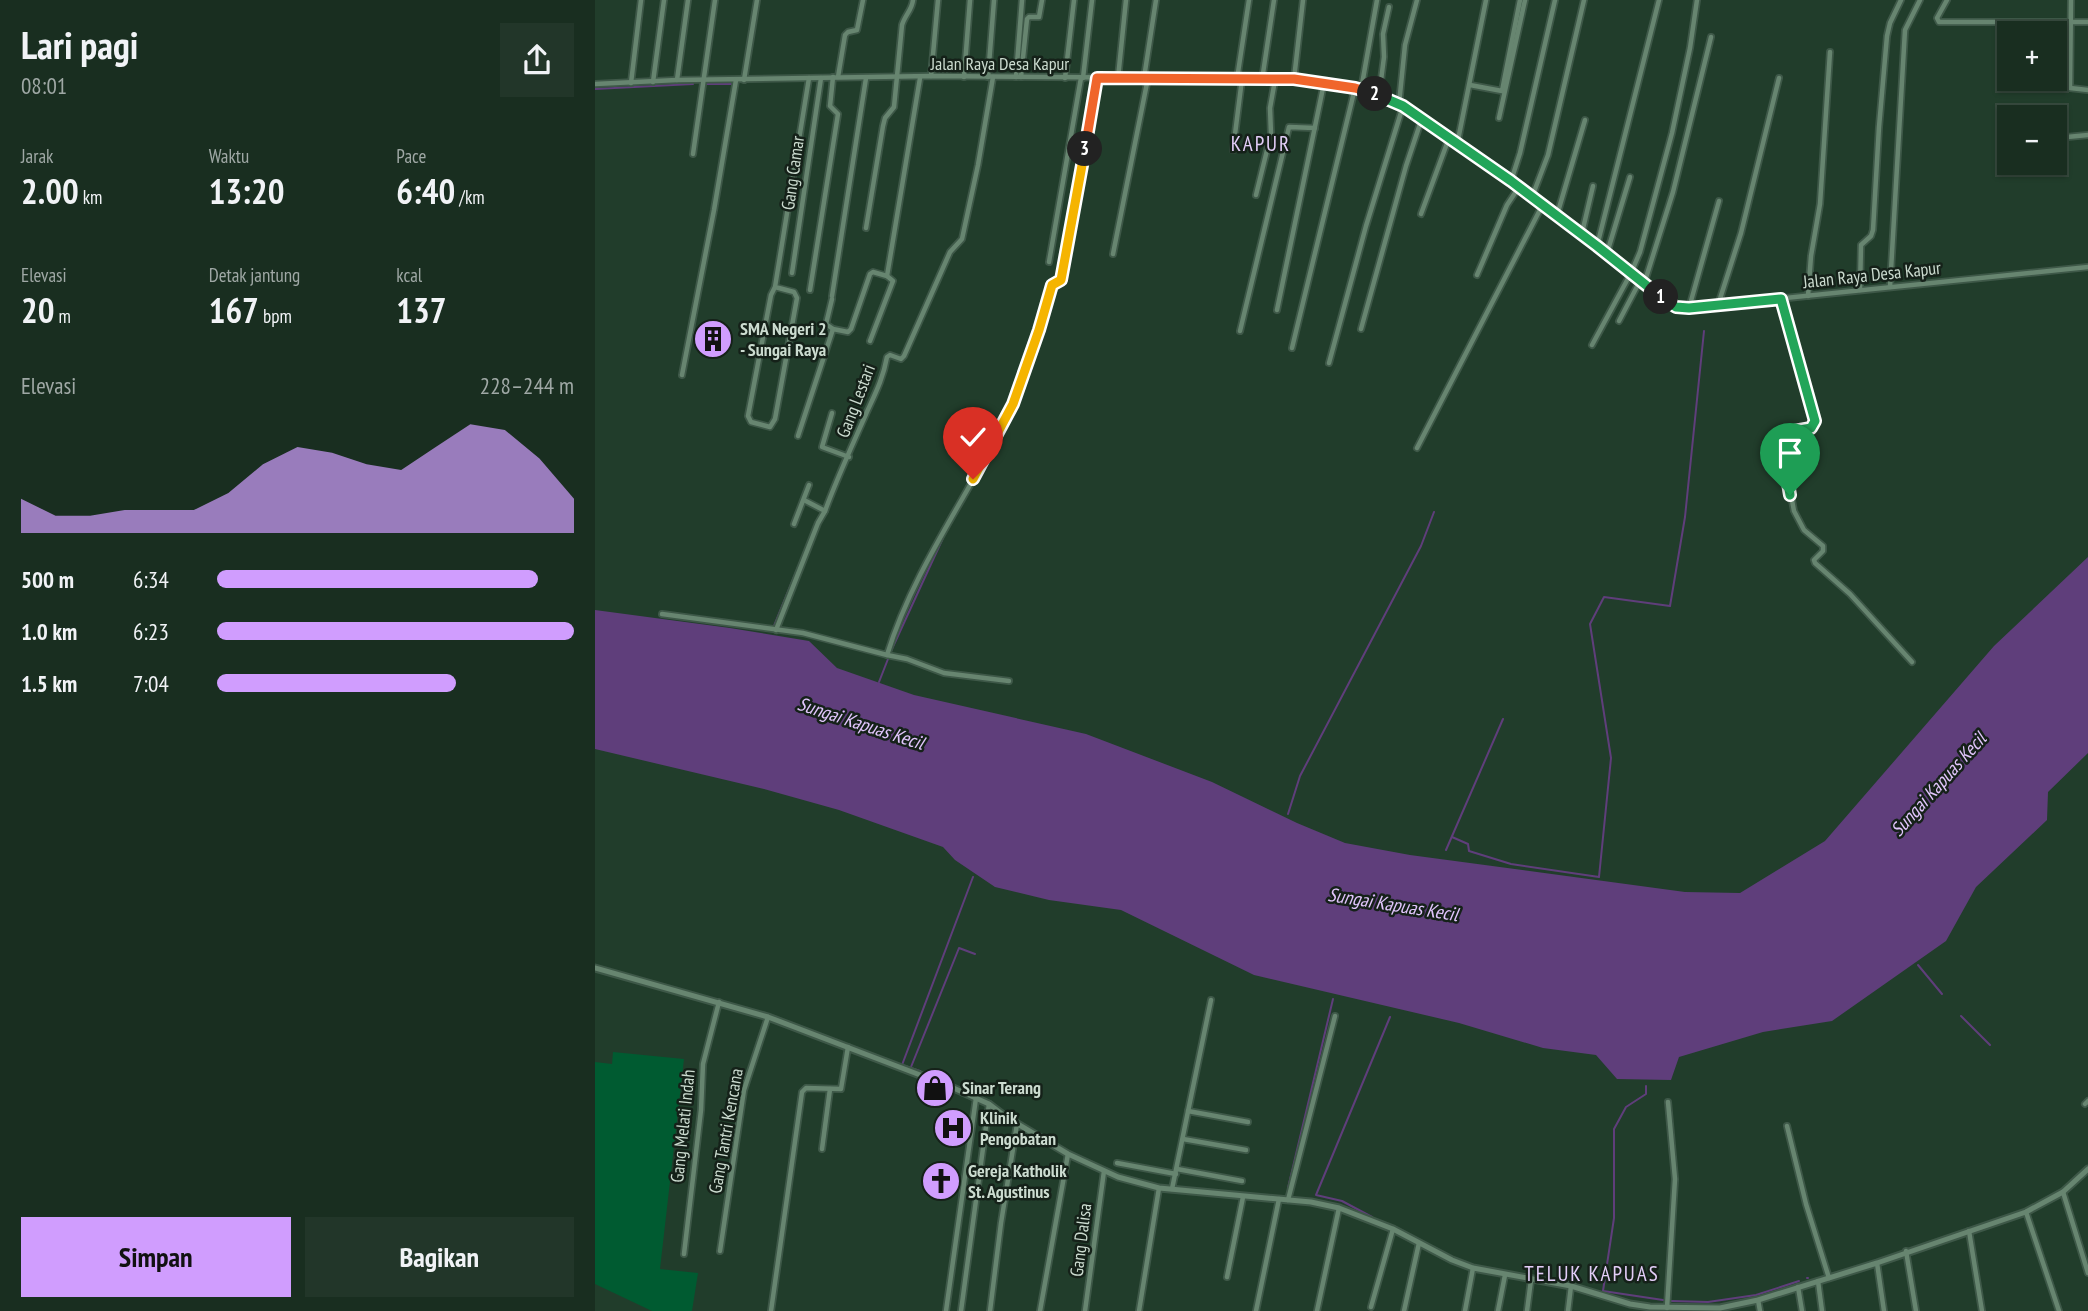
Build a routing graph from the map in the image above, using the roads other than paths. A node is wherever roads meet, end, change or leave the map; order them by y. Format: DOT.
graph roads {
  1 [pos="641,0"];
  2 [pos="664,0"];
  3 [pos="688,0"];
  4 [pos="715,0"];
  5 [pos="757,0"];
  6 [pos="863,0"];
  7 [pos="913,0"];
  8 [pos="938,0"];
  9 [pos="970,0"];
  10 [pos="995,0"];
  11 [pos="1022,0"];
  12 [pos="1042,0"];
  13 [pos="1074,0"];
  14 [pos="1092,0"];
  15 [pos="1126,0"];
  16 [pos="1156,0"];
  17 [pos="1249,0"];
  18 [pos="1274,0"];
  19 [pos="1303,0"];
  20 [pos="1377,0"];
  21 [pos="1417,0"];
  22 [pos="1486,0"];
  23 [pos="1523,0"];
  24 [pos="1555,0"];
  25 [pos="1584,0"];
  26 [pos="1659,0"];
  27 [pos="1697,0"];
  28 [pos="1901,0"];
  29 [pos="1920,0"];
  30 [pos="1947,0"];
  31 [pos="2071,0"];
  32 [pos="1389,7"];
  33 [pos="2071,22"];
  34 [pos="2088,22"];
  35 [pos="1711,37"];
  36 [pos="1831,52"];
  37 [pos="931,76"];
  38 [pos="836,77"];
  39 [pos="964,77"];
  40 [pos="990,77"];
  41 [pos="1018,77"];
  42 [pos="809,78"];
  43 [pos="821,78"];
  44 [pos="866,78"];
  45 [pos="897,78"];
  46 [pos="920,78"];
  47 [pos="1065,78"];
  48 [pos="1082,78"];
  49 [pos="1097,78"];
  50 [pos="1118,78"];
  51 [pos="1146,78"];
  52 [pos="1779,78"];
  53 [pos="744,79"];
  54 [pos="1240,79"];
  55 [pos="1294,79"];
  56 [pos="677,80"];
  57 [pos="705,80"];
  58 [pos="736,80"];
  59 [pos="1262,80"];
  60 [pos="1275,80"];
  61 [pos="653,82"];
  62 [pos="631,83"];
  63 [pos="1324,83"];
  64 [pos="595,84"];
  65 [pos="1470,85"];
  66 [pos="1355,88"];
  67 [pos="1361,90"];
  68 [pos="2088,90"];
  69 [pos="1379,96"];
  70 [pos="1401,105"];
  71 [pos="1422,118"];
  72 [pos="1499,118"];
  73 [pos="1585,120"];
  74 [pos="1315,128"];
  75 [pos="2088,135"];
  76 [pos="2067,137"];
  77 [pos="1449,138"];
  78 [pos="1457,145"];
  79 [pos="1233,150"];
  80 [pos="693,153"];
  81 [pos="1630,177"];
  82 [pos="1511,181"];
  83 [pos="1593,186"];
  84 [pos="1519,187"];
  85 [pos="1256,195"];
  86 [pos="1532,197"];
  87 [pos="1719,201"];
  88 [pos="1543,204"];
  89 [pos="1420,214"];
  90 [pos="1557,215"];
  91 [pos="866,228"];
  92 [pos="1582,233"];
  93 [pos="1597,246"];
  94 [pos="1607,253"];
  95 [pos="1113,254"];
  96 [pos="1049,262"];
  97 [pos="2088,267"];
  98 [pos="792,273"];
  99 [pos="1631,274"];
  100 [pos="1477,275"];
  101 [pos="887,276"];
  102 [pos="1642,283"];
  103 [pos="775,287"];
  104 [pos="1889,287"];
  105 [pos="810,290"];
  106 [pos="1860,290"];
  107 [pos="1808,296"];
  108 [pos="1781,299"];
  109 [pos="1718,305"];
  110 [pos="1689,308"];
  111 [pos="1277,310"];
  112 [pos="1619,321"];
  113 [pos="833,329"];
  114 [pos="1361,329"];
  115 [pos="1241,331"];
  116 [pos="870,341"];
  117 [pos="1592,345"];
  118 [pos="1292,348"];
  119 [pos="1329,363"];
  120 [pos="682,375"];
  121 [pos="832,413"];
  122 [pos="798,436"];
  123 [pos="1417,448"];
  124 [pos="849,457"];
  125 [pos="809,485"];
  126 [pos="804,500"];
  127 [pos="825,511"];
  128 [pos="794,524"];
  129 [pos="662,614"];
  130 [pos="776,630"];
  131 [pos="887,655"];
  132 [pos="1912,662"];
  133 [pos="1009,681"];
  134 [pos="595,968"];
  135 [pos="1211,1000"];
  136 [pos="719,1002"];
  137 [pos="1335,1016"];
  138 [pos="768,1017"];
  139 [pos="848,1047"];
  140 [pos="830,1089"];
  141 [pos="976,1098"];
  142 [pos="1668,1102"];
  143 [pos="989,1104"];
  144 [pos="1188,1111"];
  145 [pos="1248,1122"];
  146 [pos="1017,1124"];
  147 [pos="1787,1126"];
  148 [pos="1183,1139"];
  149 [pos="822,1149"];
  150 [pos="1246,1150"];
  151 [pos="1068,1154"];
  152 [pos="1117,1163"];
  153 [pos="2088,1169"];
  154 [pos="1104,1171"];
  155 [pos="1176,1171"];
  156 [pos="1242,1181"];
  157 [pos="1159,1188"];
  158 [pos="1173,1189"];
  159 [pos="2063,1192"];
  160 [pos="1243,1197"];
  161 [pos="1279,1199"];
  162 [pos="1288,1200"];
  163 [pos="1339,1208"];
  164 [pos="2026,1212"];
  165 [pos="1393,1229"];
  166 [pos="1969,1231"];
  167 [pos="1419,1244"];
  168 [pos="720,1251"];
  169 [pos="1906,1251"];
  170 [pos="684,1254"];
  171 [pos="1877,1263"];
  172 [pos="1473,1268"];
  173 [pos="2088,1273"];
  174 [pos="1505,1275"];
  175 [pos="1227,1277"];
  176 [pos="1829,1278"];
  177 [pos="1531,1280"];
  178 [pos="1818,1281"];
  179 [pos="1571,1286"];
  180 [pos="1798,1287"];
  181 [pos="1758,1300"];
  182 [pos="1371,1307"];
  183 [pos="1669,1309"];
  184 [pos="1720,1309"];
  185 [pos="771,1311"];
  186 [pos="946,1311"];
  187 [pos="961,1311"];
  188 [pos="990,1311"];
  189 [pos="1040,1311"];
  190 [pos="1086,1311"];
  191 [pos="1139,1311"];
  192 [pos="1256,1311"];
  193 [pos="1317,1311"];
  194 [pos="1404,1311"];
  195 [pos="1465,1311"];
  196 [pos="1498,1311"];
  197 [pos="1527,1311"];
  198 [pos="1568,1311"];
  199 [pos="1759,1311"];
  200 [pos="1802,1311"];
  201 [pos="1822,1311"];
  202 [pos="1884,1311"];
  203 [pos="1916,1311"];
  204 [pos="1982,1311"];
  205 [pos="2059,1311"];
  1 -- 62 [label="street"];
  2 -- 61 [label="street"];
  3 -- 56 [label="street"];
  4 -- 57 [label="street"];
  5 -- 53 [label="street"];
  6 -- 38 [label="street"];
  7 -- 45 [label="street"];
  8 -- 37 [label="street"];
  9 -- 39 [label="street"];
  10 -- 40 [label="street"];
  11 -- 41 [label="street"];
  12 -- 41 [label="street"];
  13 -- 47 [label="street"];
  14 -- 48 [label="street"];
  15 -- 50 [label="street"];
  16 -- 51 [label="street"];
  17 -- 54 [label="street"];
  18 -- 59 [label="street"];
  19 -- 55 [label="street"];
  20 -- 67 [label="street"];
  21 -- 70 [label="street"];
  22 -- 65 [label="street"];
  23 -- 65 [label="street"];
  23 -- 72 [label="street"];
  24 -- 82 [label="street"];
  25 -- 86 [label="street"];
  26 -- 93 [label="street"];
  27 -- 99 [label="street"];
  28 -- 106 [label="street"];
  29 -- 104 [label="street"];
  30 -- 33 [label="street"];
  31 -- 33 [label="street"];
  32 -- 69 [label="street"];
  33 -- 34 [label="street"];
  33 -- 68 [label="street"];
  35 -- 102 [label="street"];
  36 -- 107 [label="street"];
  37 -- 39 [label="street, Jalan Raya Desa Kapur"];
  37 -- 46 [label="street, Jalan Raya Desa Kapur"];
  38 -- 43 [label="street, Jalan Raya Desa Kapur"];
  38 -- 44 [label="street, Jalan Raya Desa Kapur"];
  38 -- 105 [label="street"];
  39 -- 40 [label="street, Jalan Raya Desa Kapur"];
  40 -- 41 [label="street, Jalan Raya Desa Kapur"];
  40 -- 124 [label="street, Gang Lestari"];
  41 -- 47 [label="street, Jalan Raya Desa Kapur"];
  42 -- 43 [label="street, Jalan Raya Desa Kapur"];
  42 -- 53 [label="street, Jalan Raya Desa Kapur"];
  42 -- 103 [label="street"];
  43 -- 98 [label="street, Gang Camar"];
  44 -- 45 [label="street, Jalan Raya Desa Kapur"];
  44 -- 113 [label="street"];
  45 -- 46 [label="street, Jalan Raya Desa Kapur"];
  45 -- 91 [label="street"];
  46 -- 101 [label="street"];
  47 -- 48 [label="street, Jalan Raya Desa Kapur"];
  48 -- 49 [label="street, Jalan Raya Desa Kapur"];
  48 -- 96 [label="street"];
  49 -- 50 [label="street, Jalan Raya Desa Kapur"];
  49 -- 131 [label="street"];
  50 -- 51 [label="street, Jalan Raya Desa Kapur"];
  51 -- 54 [label="street, Jalan Raya Desa Kapur"];
  51 -- 95 [label="street"];
  52 -- 109 [label="street"];
  53 -- 58 [label="street, Jalan Raya Desa Kapur"];
  54 -- 59 [label="street, Jalan Raya Desa Kapur"];
  54 -- 79 [label="street"];
  55 -- 60 [label="street, Jalan Raya Desa Kapur"];
  55 -- 63 [label="street, Jalan Raya Desa Kapur"];
  56 -- 57 [label="street, Jalan Raya Desa Kapur"];
  56 -- 61 [label="street, Jalan Raya Desa Kapur"];
  57 -- 58 [label="street, Jalan Raya Desa Kapur"];
  57 -- 80 [label="street"];
  58 -- 120 [label="street"];
  59 -- 60 [label="street, Jalan Raya Desa Kapur"];
  60 -- 85 [label="street"];
  61 -- 62 [label="street, Jalan Raya Desa Kapur"];
  62 -- 64 [label="street, Jalan Raya Desa Kapur"];
  63 -- 66 [label="street, Jalan Raya Desa Kapur"];
  63 -- 74 [label="street"];
  65 -- 78 [label="street"];
  66 -- 67 [label="street, Jalan Raya Desa Kapur"];
  66 -- 118 [label="street"];
  67 -- 69 [label="street, Jalan Raya Desa Kapur"];
  69 -- 70 [label="street, Jalan Raya Desa Kapur"];
  70 -- 71 [label="street, Jalan Raya Desa Kapur"];
  70 -- 119 [label="street"];
  71 -- 77 [label="street, Jalan Raya Desa Kapur"];
  71 -- 114 [label="street"];
  73 -- 90 [label="street"];
  74 -- 111 [label="street"];
  74 -- 115 [label="street"];
  75 -- 76 [label="street"];
  77 -- 78 [label="street, Jalan Raya Desa Kapur"];
  77 -- 89 [label="street"];
  78 -- 82 [label="street, Jalan Raya Desa Kapur"];
  81 -- 94 [label="street"];
  82 -- 84 [label="street, Jalan Raya Desa Kapur"];
  83 -- 92 [label="street"];
  84 -- 86 [label="street, Jalan Raya Desa Kapur"];
  84 -- 100 [label="street"];
  86 -- 88 [label="street, Jalan Raya Desa Kapur"];
  87 -- 110 [label="street"];
  88 -- 90 [label="street, Jalan Raya Desa Kapur"];
  88 -- 123 [label="street"];
  90 -- 92 [label="street, Jalan Raya Desa Kapur"];
  92 -- 93 [label="street, Jalan Raya Desa Kapur"];
  93 -- 94 [label="street, Jalan Raya Desa Kapur"];
  94 -- 99 [label="street, Jalan Raya Desa Kapur"];
  97 -- 104 [label="street, Jalan Raya Desa Kapur"];
  99 -- 102 [label="street, Jalan Raya Desa Kapur"];
  99 -- 117 [label="street"];
  101 -- 113 [label="street"];
  101 -- 116 [label="street"];
  102 -- 110 [label="street, Jalan Raya Desa Kapur"];
  102 -- 112 [label="street"];
  103 -- 103 [label="street"];
  104 -- 106 [label="street, Jalan Raya Desa Kapur"];
  106 -- 107 [label="street, Jalan Raya Desa Kapur"];
  107 -- 108 [label="street, Jalan Raya Desa Kapur"];
  108 -- 109 [label="street, Jalan Raya Desa Kapur"];
  108 -- 132 [label="street"];
  109 -- 110 [label="street, Jalan Raya Desa Kapur"];
  113 -- 122 [label="street"];
  121 -- 124 [label="street"];
  124 -- 127 [label="street, Gang Lestari"];
  125 -- 126 [label="street"];
  126 -- 127 [label="street"];
  126 -- 128 [label="street"];
  127 -- 130 [label="street, Gang Lestari"];
  129 -- 130 [label="street"];
  130 -- 131 [label="street"];
  131 -- 133 [label="street"];
  134 -- 136 [label="main road"];
  135 -- 144 [label="street"];
  136 -- 138 [label="main road"];
  136 -- 170 [label="street, Gang Melati Indah"];
  137 -- 162 [label="street"];
  138 -- 139 [label="main road"];
  138 -- 168 [label="street, Gang Tantri Kencana"];
  139 -- 140 [label="street"];
  139 -- 141 [label="main road"];
  140 -- 149 [label="street"];
  140 -- 185 [label="street"];
  141 -- 143 [label="main road"];
  141 -- 186 [label="street"];
  142 -- 183 [label="street"];
  143 -- 146 [label="main road"];
  143 -- 187 [label="street"];
  144 -- 145 [label="street"];
  144 -- 148 [label="street"];
  146 -- 151 [label="main road"];
  146 -- 188 [label="street"];
  147 -- 176 [label="street"];
  148 -- 150 [label="street"];
  148 -- 155 [label="street"];
  151 -- 154 [label="main road"];
  151 -- 189 [label="street"];
  152 -- 155 [label="street"];
  153 -- 159 [label="main road"];
  154 -- 157 [label="main road"];
  154 -- 190 [label="street, Gang Dalisa"];
  155 -- 156 [label="street"];
  155 -- 158 [label="street"];
  157 -- 158 [label="main road"];
  157 -- 191 [label="street"];
  158 -- 160 [label="main road"];
  159 -- 164 [label="main road"];
  159 -- 173 [label="street"];
  160 -- 161 [label="main road"];
  160 -- 175 [label="street"];
  161 -- 162 [label="main road"];
  161 -- 192 [label="street"];
  162 -- 163 [label="main road"];
  163 -- 165 [label="main road"];
  163 -- 193 [label="street"];
  164 -- 166 [label="main road"];
  164 -- 205 [label="street"];
  165 -- 167 [label="main road"];
  165 -- 182 [label="street"];
  166 -- 169 [label="main road"];
  166 -- 204 [label="street"];
  167 -- 172 [label="main road"];
  167 -- 194 [label="street"];
  169 -- 171 [label="main road"];
  169 -- 203 [label="street"];
  171 -- 176 [label="main road"];
  171 -- 202 [label="street"];
  172 -- 174 [label="main road"];
  172 -- 195 [label="street"];
  174 -- 177 [label="main road"];
  174 -- 196 [label="street"];
  176 -- 178 [label="main road"];
  177 -- 179 [label="main road"];
  177 -- 197 [label="street"];
  178 -- 180 [label="main road"];
  178 -- 201 [label="street"];
  179 -- 183 [label="main road"];
  179 -- 198 [label="street"];
  180 -- 181 [label="main road"];
  180 -- 200 [label="street"];
  181 -- 184 [label="main road"];
  181 -- 199 [label="street"];
  183 -- 184 [label="main road"];
}
